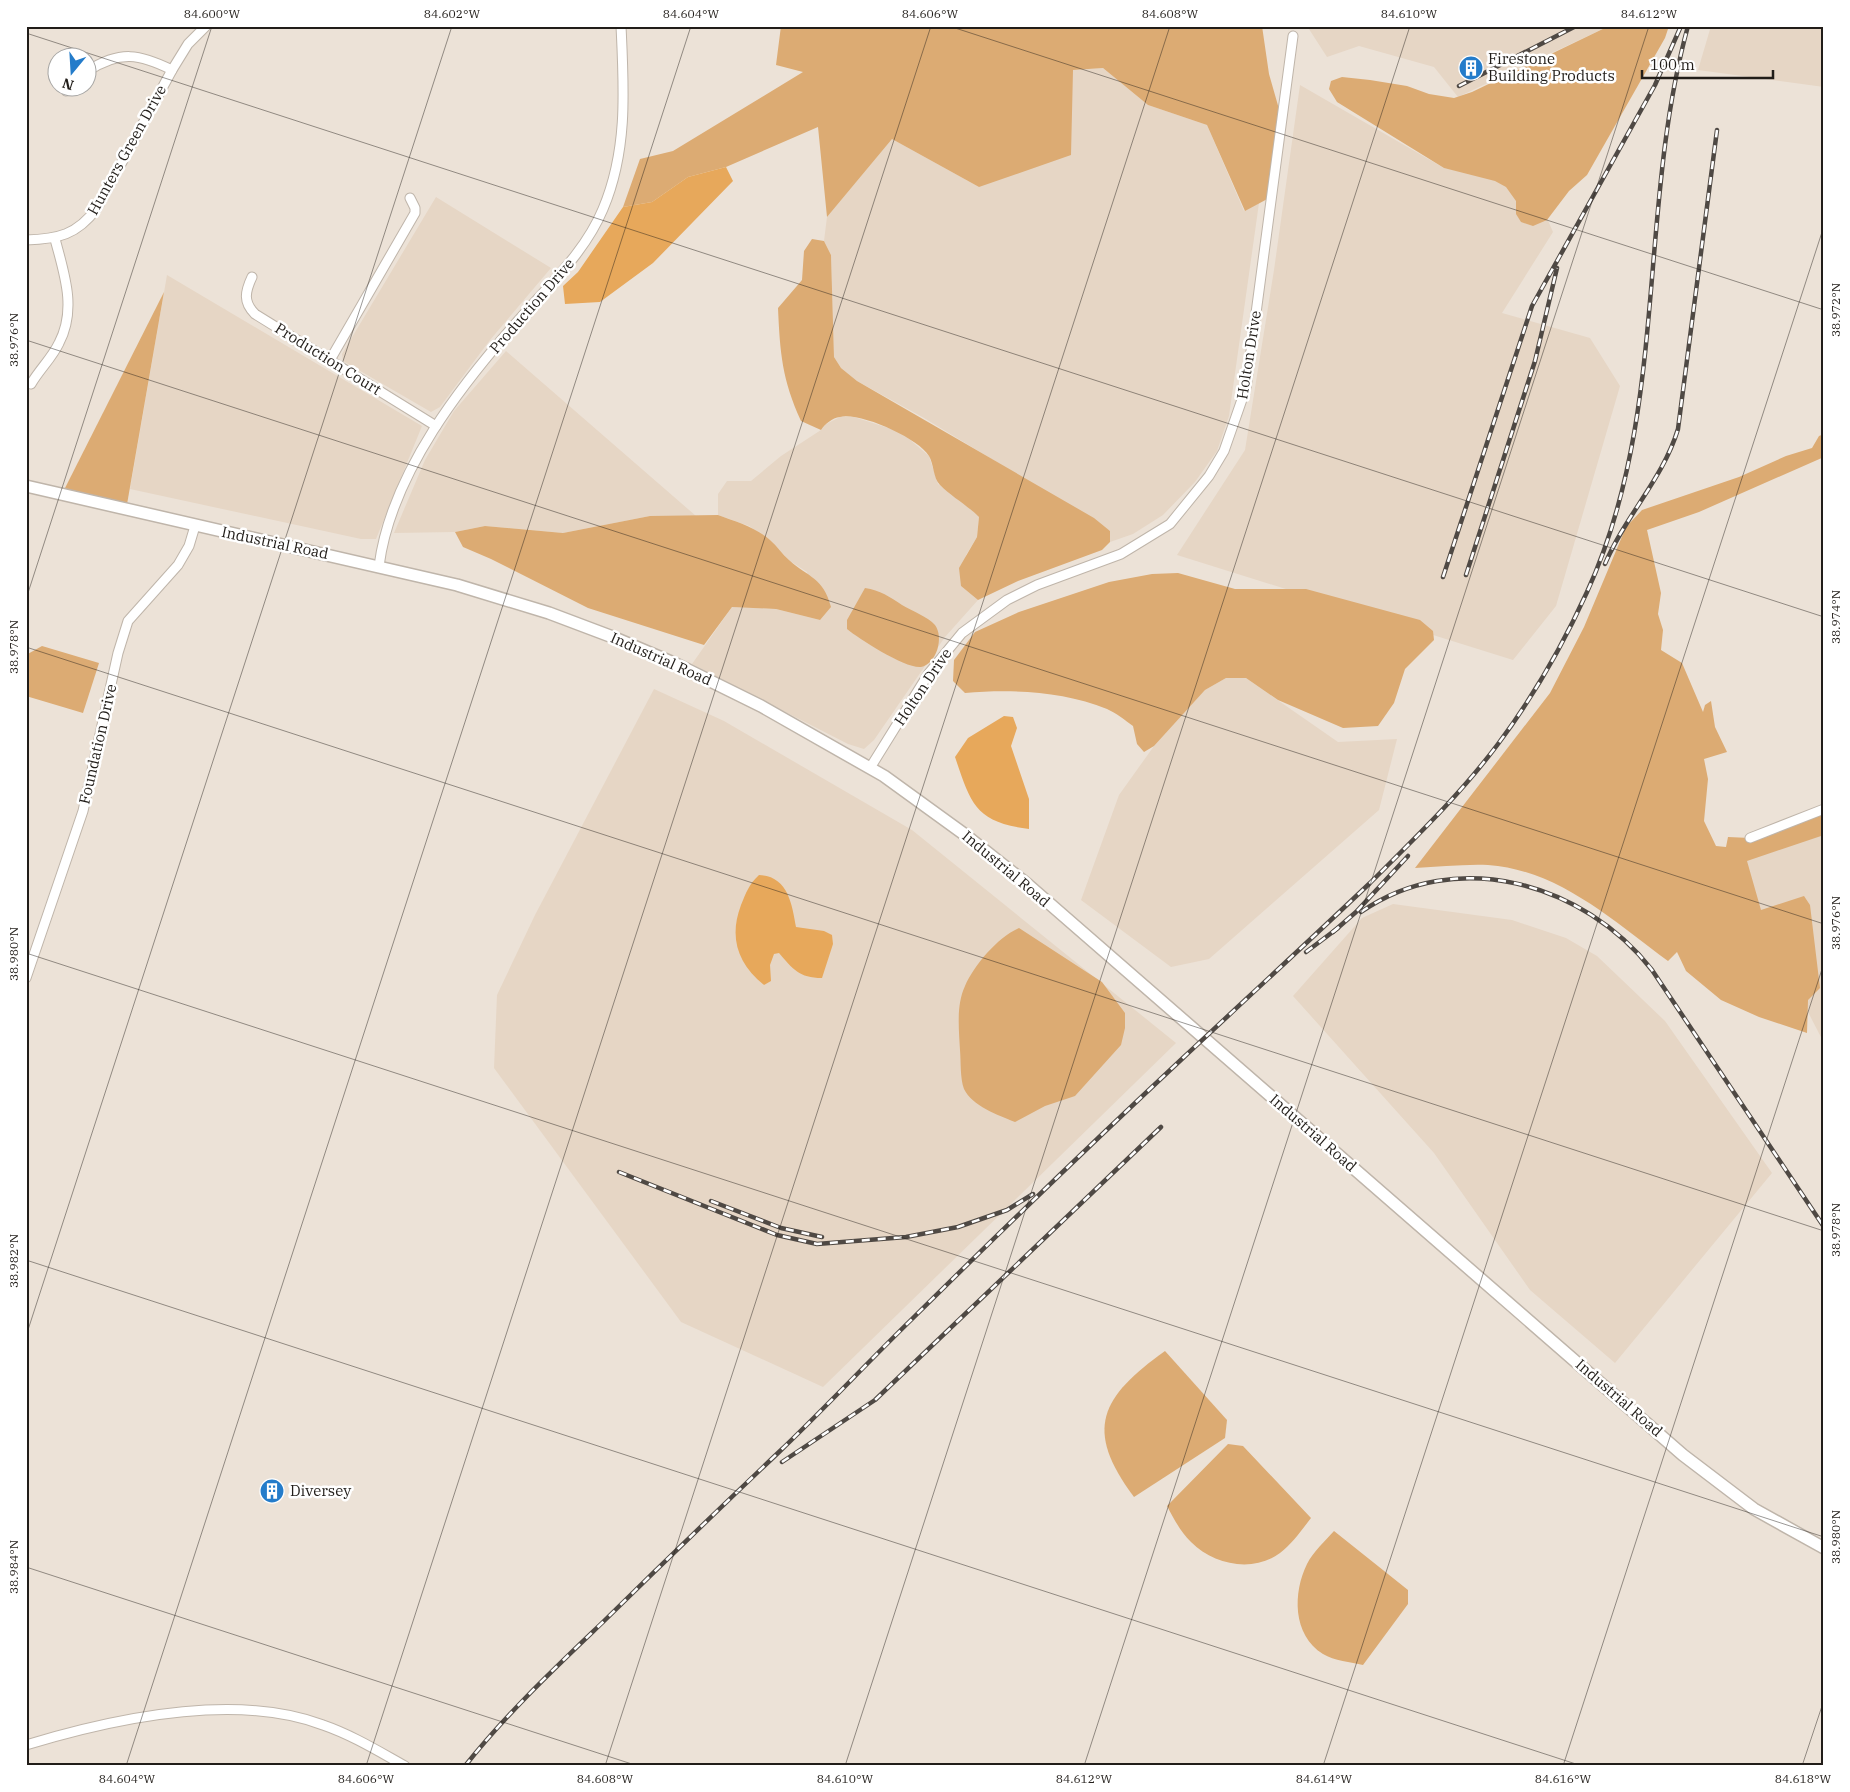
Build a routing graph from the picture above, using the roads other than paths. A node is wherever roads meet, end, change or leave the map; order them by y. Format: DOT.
graph roads {
  1 [pos="206,26"];
  2 [pos="621,26"];
  3 [pos="1293,36"];
  4 [pos="98,64"];
  5 [pos="172,70"];
  6 [pos="410,198"];
  7 [pos="55,239"];
  8 [pos="26,240"];
  9 [pos="252,277"];
  10 [pos="330,360"];
  11 [pos="31,384"];
  12 [pos="436,426"];
  13 [pos="26,486"];
  14 [pos="195,526"];
  15 [pos="379,566"];
  16 [pos="870,768"];
  17 [pos="1824,809"];
  18 [pos="1750,838"];
  19 [pos="26,978"];
  20 [pos="1824,1548"];
  21 [pos="26,1745"];
  22 [pos="405,1766"];
  1 -- 5 [label="street, Hunters Green Drive"];
  2 -- 12 [label="street, Production Drive"];
  3 -- 16 [label="street, Holton Drive"];
  4 -- 5 [label="street"];
  5 -- 7 [label="street, Hunters Green Drive"];
  6 -- 10 [label="street"];
  7 -- 8 [label="street, Hunters Green Drive"];
  7 -- 11 [label="street"];
  9 -- 10 [label="street, Production Court"];
  10 -- 12 [label="street, Production Court"];
  12 -- 15 [label="street, Production Drive"];
  13 -- 14 [label="main road, Industrial Road"];
  14 -- 15 [label="main road, Industrial Road"];
  14 -- 19 [label="street, Foundation Drive"];
  15 -- 16 [label="main road, Industrial Road"];
  16 -- 20 [label="main road, Industrial Road"];
  17 -- 18 [label="street"];
  21 -- 22 [label="street"];
}
